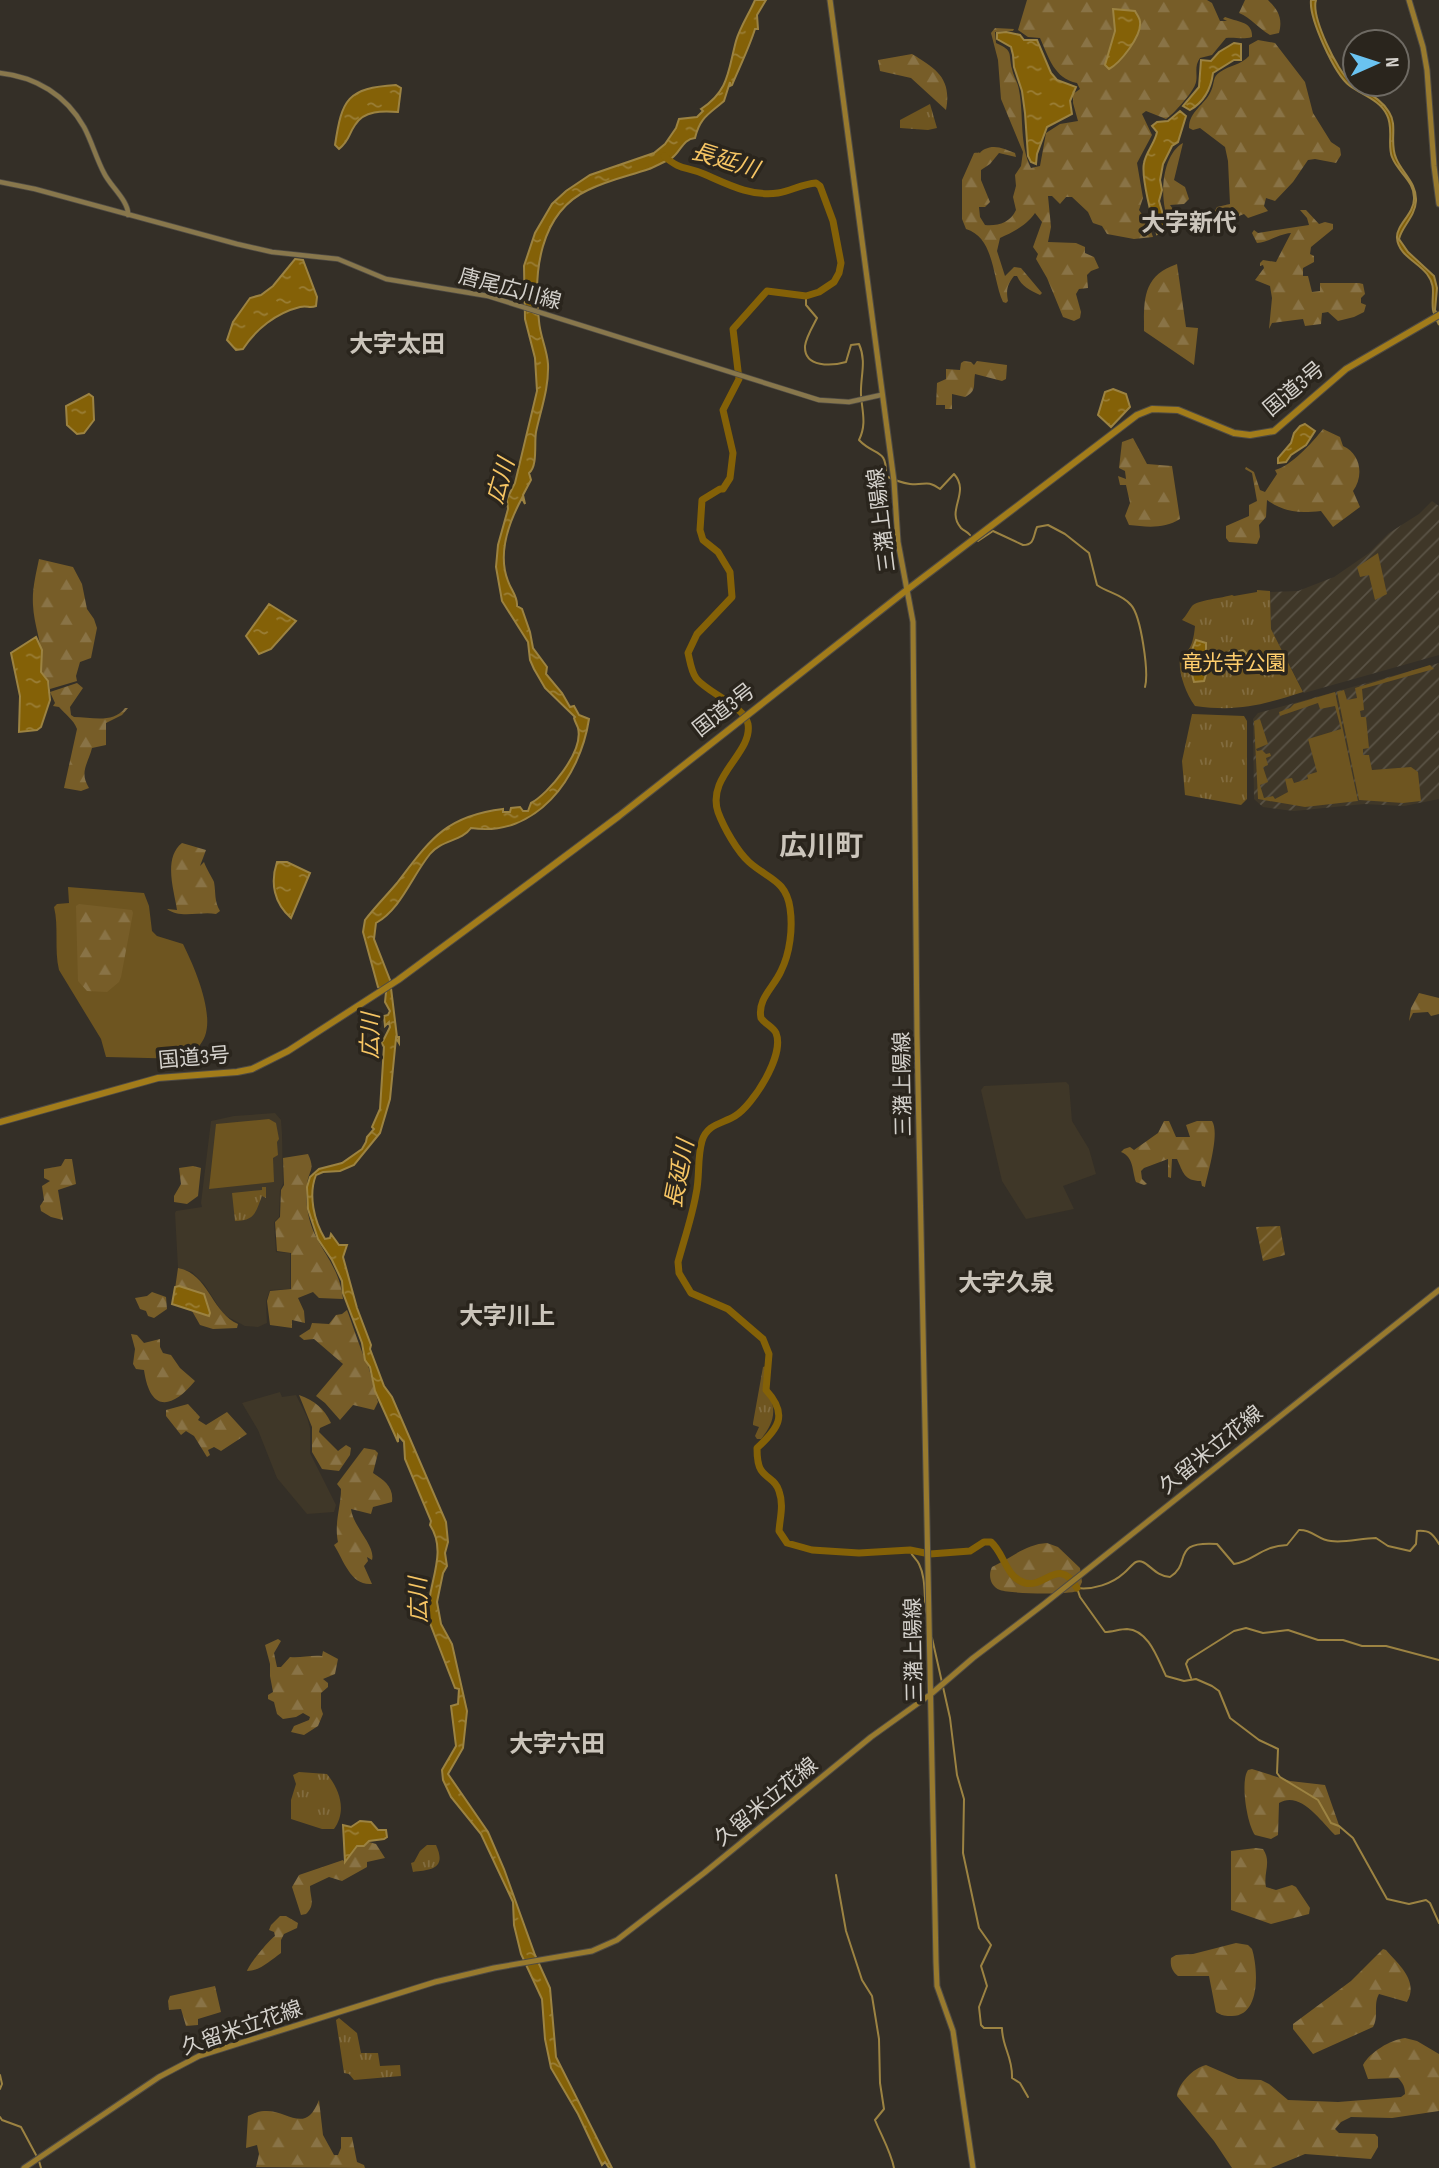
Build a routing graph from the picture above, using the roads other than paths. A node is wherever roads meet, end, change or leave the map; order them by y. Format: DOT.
graph roads {
  1 [pos="830,0"];
  2 [pos="1409,0"];
  3 [pos="0,73"];
  4 [pos="0,182"];
  5 [pos="1439,204"];
  6 [pos="128,215"];
  7 [pos="1437,317"];
  8 [pos="881,395"];
  9 [pos="908,589"];
  10 [pos="0,1122"];
  11 [pos="1439,1290"];
  12 [pos="931,1694"];
  13 [pos="24,2168"];
  14 [pos="974,2168"];
  1 -- 8 [label="main road, 三潴上陽線"];
  2 -- 5 [label="main road"];
  3 -- 6 [label="main road"];
  4 -- 6 [label="main road, 唐尾広川線"];
  6 -- 8 [label="main road, 唐尾広川線"];
  7 -- 9 [label="highway, 国道3号"];
  8 -- 9 [label="main road, 三潴上陽線"];
  9 -- 10 [label="highway, 国道3号"];
  9 -- 12 [label="main road, 三潴上陽線"];
  11 -- 12 [label="main road, 久留米立花線"];
  12 -- 13 [label="main road, 久留米立花線"];
  12 -- 14 [label="main road, 三潴上陽線"];
}
